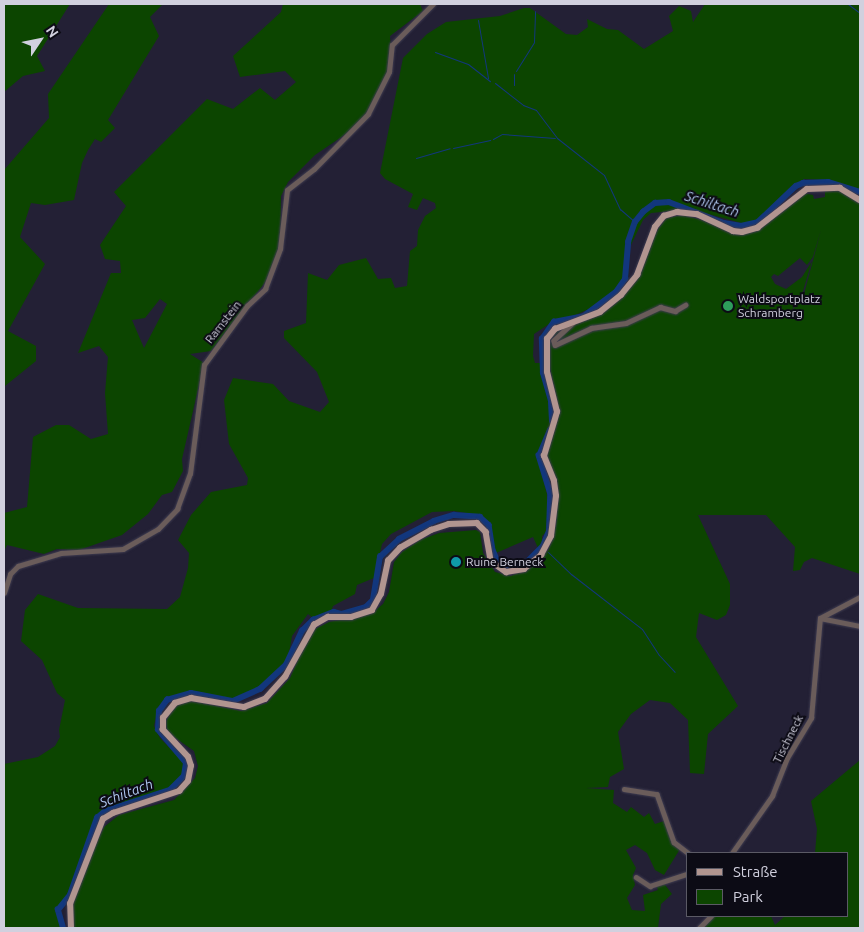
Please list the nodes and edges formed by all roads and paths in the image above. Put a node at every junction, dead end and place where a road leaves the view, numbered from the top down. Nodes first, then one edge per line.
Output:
1 (432, 4) edge
2 (860, 200) edge
3 (685, 305) dead end
4 (573, 323) junction
5 (4, 593) edge
6 (860, 597) edge
7 (820, 618) junction
8 (860, 626) edge
9 (624, 789) dead end
10 (687, 852) edge
11 (733, 852) edge
12 (686, 875) edge
13 (636, 877) dead end
14 (710, 917) edge
15 (71, 928) edge
16 (700, 928) edge

1 - 5 street, Ramstein
2 - 4 main road
3 - 4 street
4 - 15 main road
6 - 7 street
7 - 8 street
7 - 11 street, Tischneck
9 - 10 street
12 - 13 street
14 - 16 street

